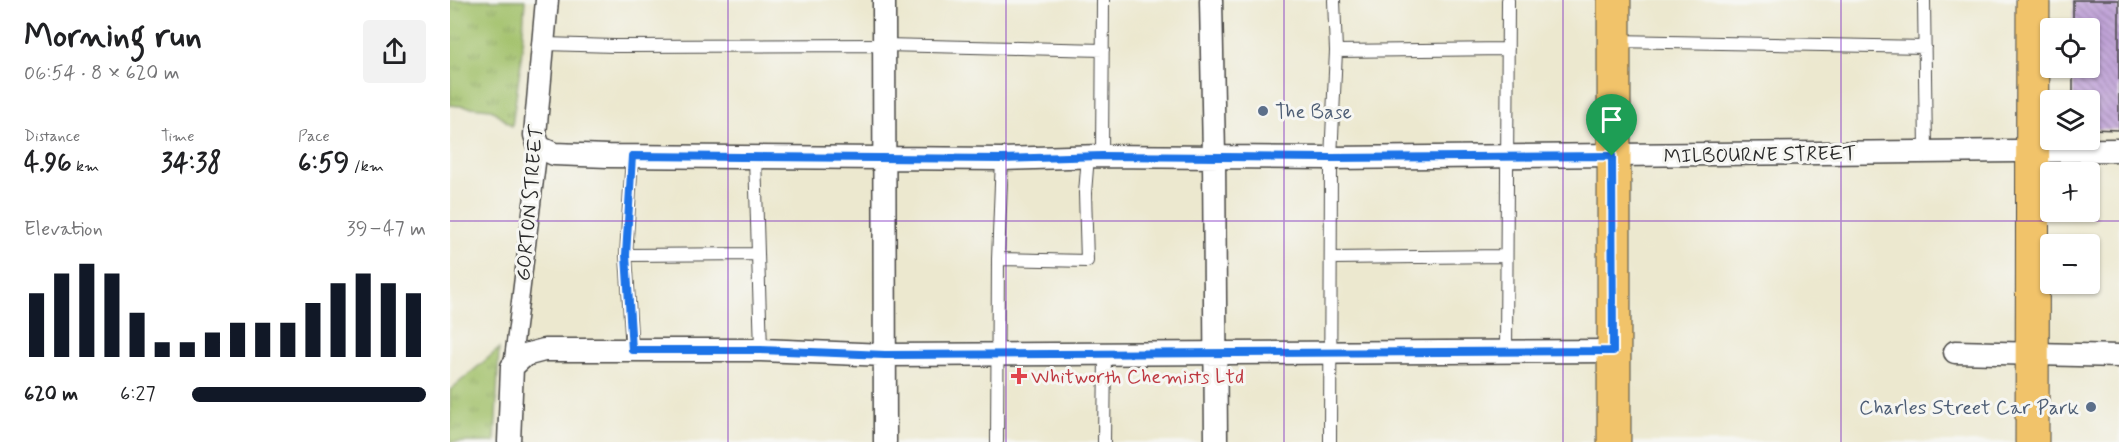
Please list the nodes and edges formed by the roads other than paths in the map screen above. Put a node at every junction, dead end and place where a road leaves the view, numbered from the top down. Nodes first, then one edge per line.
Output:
1 (547, 0) edge
2 (884, 0) edge
3 (1102, 0) edge
4 (1211, 0) edge
5 (1334, 0) edge
6 (1508, 0) edge
7 (1614, 0) edge
8 (1924, 0) edge
9 (2033, 0) edge
10 (1614, 41) junction
11 (544, 44) junction
12 (884, 45) junction
13 (1925, 47) junction
14 (1508, 49) junction
15 (1103, 50) junction
16 (1336, 51) junction
17 (538, 147) junction
18 (2032, 150) junction
19 (2119, 150) edge
20 (1926, 151) junction
21 (632, 156) junction
22 (1095, 156) junction
23 (1214, 156) junction
24 (1507, 156) junction
25 (1612, 156) junction
26 (755, 157) junction
27 (884, 158) junction
28 (1331, 158) junction
29 (1002, 159) junction
30 (758, 254) junction
31 (626, 255) junction
32 (1506, 256) junction
33 (1332, 258) junction
34 (998, 259) junction
35 (632, 350) junction
36 (761, 350) junction
37 (1613, 351) junction
38 (1332, 352) junction
39 (1955, 352) dead end
40 (1105, 353) junction
41 (1506, 353) junction
42 (2030, 353) junction
43 (1215, 354) junction
44 (885, 355) junction
45 (998, 355) junction
46 (2119, 356) edge
47 (512, 367) junction
48 (509, 442) edge
49 (885, 442) edge
50 (997, 442) edge
51 (1104, 442) edge
52 (1216, 442) edge
53 (1330, 442) edge
54 (1614, 442) edge
55 (2032, 442) edge

1 - 11 street, GORTON STREET
2 - 12 street
3 - 15 lane
4 - 23 street
5 - 16 lane
6 - 14 lane
7 - 10 main road
8 - 13 lane
9 - 18 main road
10 - 13 lane
10 - 25 main road
11 - 12 lane
11 - 17 street, GORTON STREET
12 - 15 lane
12 - 27 street
13 - 20 lane
14 - 16 lane
14 - 24 lane
15 - 22 lane
16 - 28 lane
17 - 21 street, MILBOURNE STREET
17 - 47 street, GORTON STREET
18 - 19 street, MILBOURNE STREET
18 - 20 street, MILBOURNE STREET
18 - 42 main road
20 - 25 street, MILBOURNE STREET
21 - 26 street, MILBOURNE STREET
21 - 31 lane
22 - 23 street, MILBOURNE STREET
22 - 29 street, MILBOURNE STREET
22 - 34 lane
23 - 28 street, MILBOURNE STREET
23 - 43 street
24 - 25 street, MILBOURNE STREET
24 - 28 street, MILBOURNE STREET
24 - 32 lane
25 - 37 main road
26 - 27 street, MILBOURNE STREET
26 - 30 lane
27 - 29 street, MILBOURNE STREET
27 - 44 street
28 - 33 lane
29 - 34 lane
30 - 31 lane
30 - 36 lane
31 - 35 lane
32 - 33 lane
32 - 41 lane
33 - 38 lane
34 - 45 lane
35 - 36 street
35 - 47 street
36 - 44 street
37 - 41 street
37 - 54 main road
38 - 41 street
38 - 43 street
38 - 53 lane
39 - 42 street
40 - 43 street
40 - 45 street
40 - 51 lane
42 - 46 street
42 - 55 main road
43 - 52 street
44 - 45 street
44 - 49 street
45 - 50 lane
47 - 48 street, GORTON STREET

